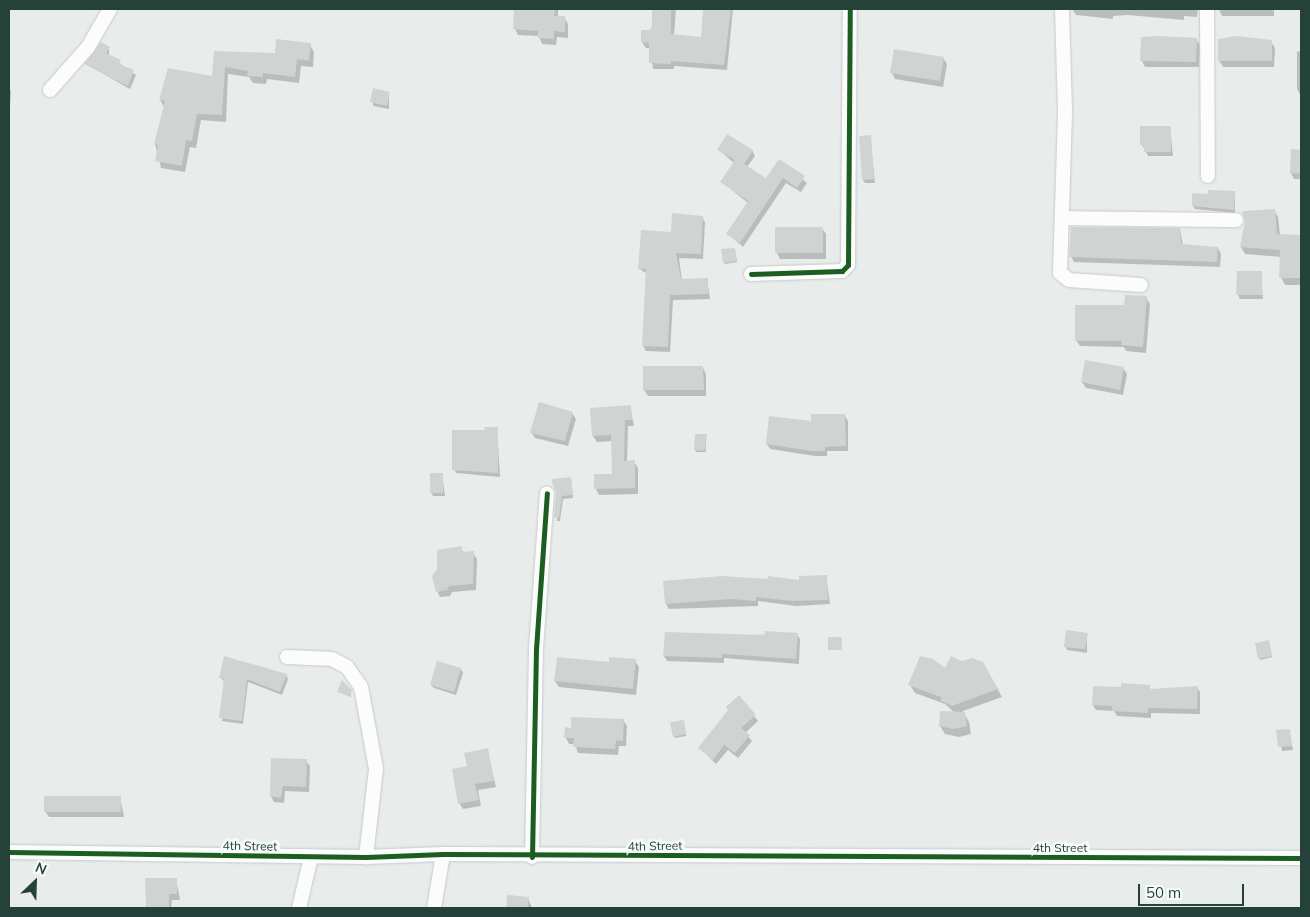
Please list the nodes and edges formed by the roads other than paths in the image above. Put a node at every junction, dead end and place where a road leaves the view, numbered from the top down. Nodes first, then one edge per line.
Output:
1 (110, 9) edge
2 (850, 9) edge
3 (1062, 9) edge
4 (1207, 9) edge
5 (50, 90) dead end
6 (1208, 176) dead end
7 (1062, 218) junction
8 (1236, 220) dead end
9 (751, 274) dead end
10 (1141, 285) dead end
11 (547, 494) dead end
12 (287, 657) dead end
13 (9, 852) edge
14 (443, 854) junction
15 (310, 857) junction
16 (366, 857) junction
17 (532, 857) junction
18 (1301, 858) edge
19 (299, 908) edge
20 (434, 908) edge

1 - 5 street
2 - 9 street
3 - 7 street
4 - 6 street
7 - 8 street
7 - 10 street
11 - 17 street
12 - 16 street
13 - 15 street, 4th Street
14 - 16 street, 4th Street
14 - 17 street, 4th Street
14 - 20 street
15 - 16 street, 4th Street
15 - 19 street
17 - 18 street, 4th Street

